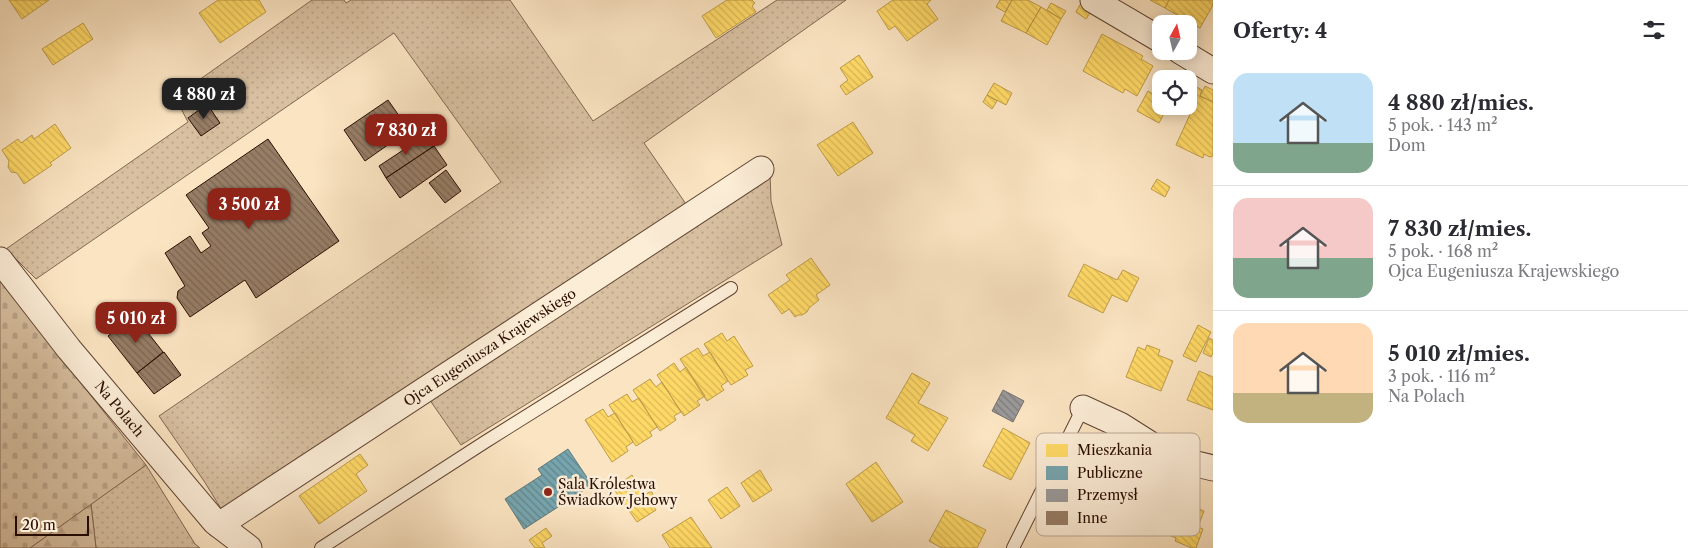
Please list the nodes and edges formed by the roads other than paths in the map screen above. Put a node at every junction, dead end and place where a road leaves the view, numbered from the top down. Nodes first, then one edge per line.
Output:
1 (1092, 0) edge
2 (1152, 35) edge
3 (1195, 60) edge
4 (1213, 71) edge
5 (762, 169) dead end
6 (0, 260) edge
7 (730, 288) dead end
8 (1083, 408) joint
9 (1070, 433) edge
10 (1133, 433) edge
11 (1200, 465) edge
12 (1213, 468) edge
13 (1036, 502) edge
14 (218, 525) junction
15 (249, 548) edge
16 (322, 548) edge
17 (1013, 548) edge

1 - 2 street
3 - 4 street
5 - 14 street, Ojca Eugeniusza Krajewskiego
6 - 14 street, Na Polach
7 - 16 lane
8 - 9 lane
8 - 10 street
11 - 12 street
13 - 17 lane
14 - 15 street, Na Polach

